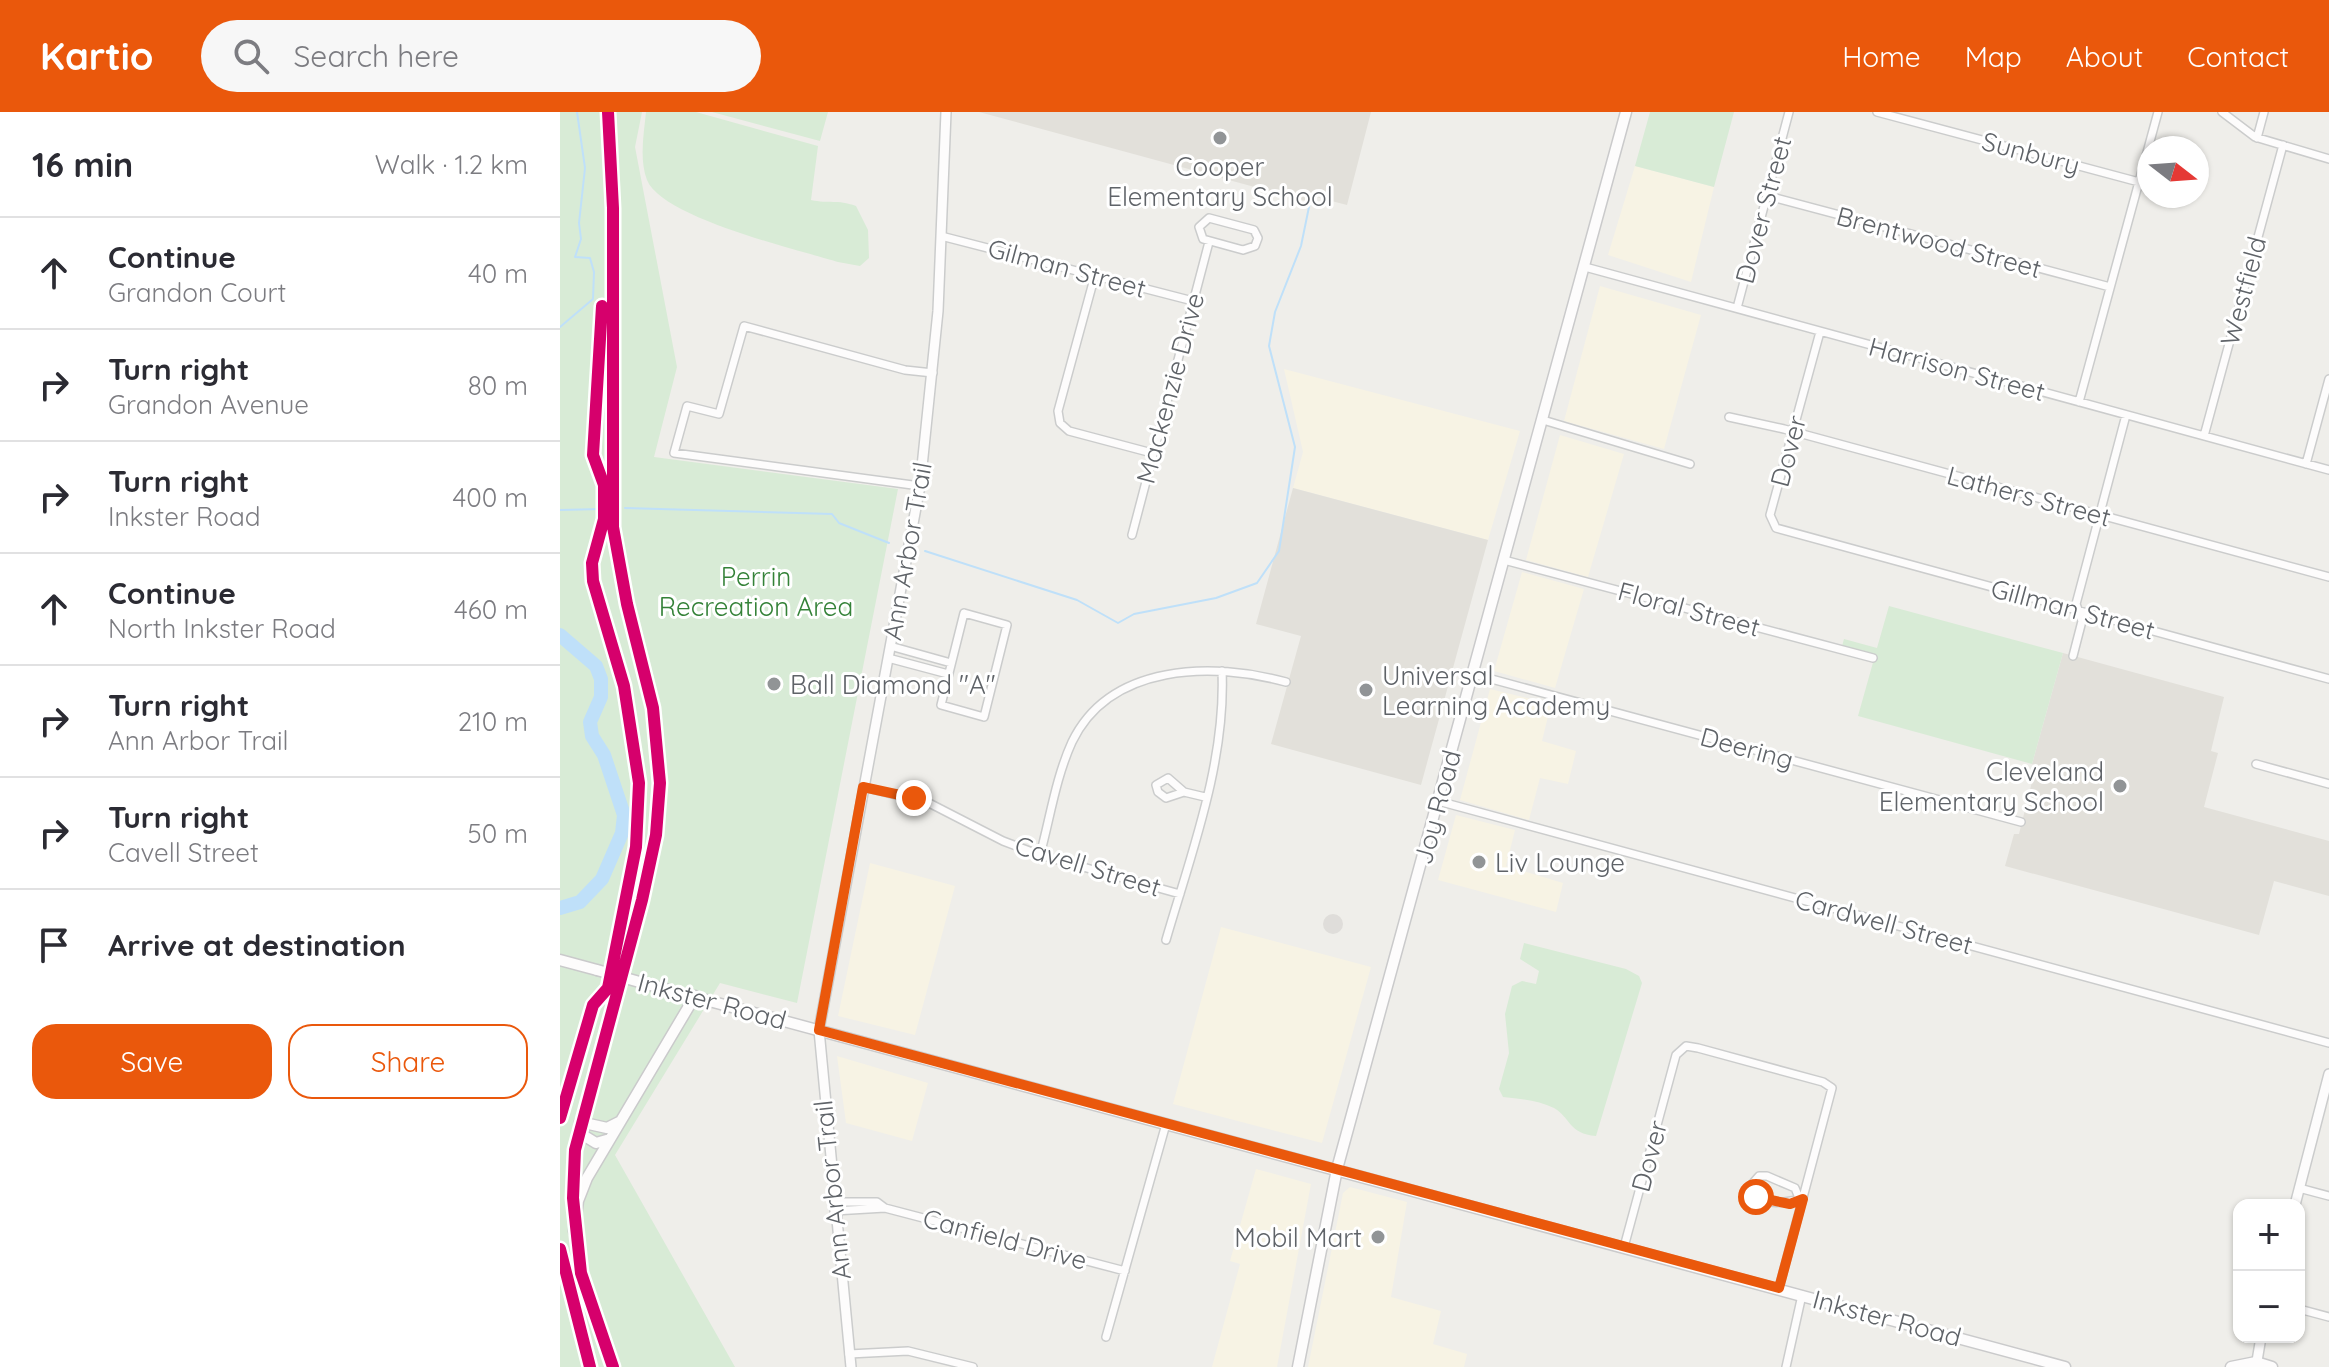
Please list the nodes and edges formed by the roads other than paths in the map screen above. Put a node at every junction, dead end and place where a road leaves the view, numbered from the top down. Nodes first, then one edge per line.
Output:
1 (608, 112) edge
2 (946, 112) edge
3 (1626, 112) edge
4 (1789, 112) edge
5 (1877, 112) edge
6 (2158, 112) edge
7 (2222, 112) edge
8 (2264, 112) edge
9 (2151, 136) edge
10 (2257, 138) junction
11 (2283, 145) junction
12 (2329, 159) edge
13 (2137, 181) edge
14 (2137, 189) edge
15 (1768, 196) junction
16 (941, 236) junction
17 (1209, 242) junction
18 (1585, 267) junction
19 (1095, 275) junction
20 (2110, 287) junction
21 (1193, 301) junction
22 (1737, 308) junction
23 (1820, 332) junction
24 (933, 373) junction
25 (2329, 379) edge
26 (2079, 402) junction
27 (2126, 415) junction
28 (1729, 417) dead end
29 (1543, 420) junction
30 (1793, 431) junction
31 (2204, 436) junction
32 (1152, 453) junction
33 (1690, 464) dead end
34 (2306, 464) junction
35 (2329, 470) edge
36 (920, 486) junction
37 (2100, 515) junction
38 (1132, 535) dead end
39 (1816, 539) joint
40 (1504, 560) junction
41 (2329, 577) edge
42 (2079, 611) junction
43 (890, 646) junction
44 (2073, 656) dead end
45 (888, 658) junction
46 (1873, 658) dead end
47 (951, 663) junction
48 (1222, 671) junction
49 (948, 674) junction
50 (1473, 674) junction
51 (2329, 679) edge
52 (1286, 682) dead end
53 (2256, 764) dead end
54 (2329, 784) edge
55 (863, 787) junction
56 (1184, 792) dead end
57 (1205, 797) junction
58 (1438, 801) junction
59 (2021, 822) dead end
60 (1040, 855) junction
61 (1180, 894) junction
62 (1166, 940) dead end
63 (560, 960) edge
64 (695, 996) junction
65 (819, 1030) junction
66 (2329, 1043) edge
67 (2329, 1076) edge
68 (626, 1114) junction
69 (1166, 1124) junction
70 (579, 1127) junction
71 (611, 1138) junction
72 (1337, 1169) junction
73 (2299, 1188) junction
74 (2329, 1196) edge
75 (1801, 1198) junction
76 (2296, 1199) edge
77 (833, 1206) junction
78 (574, 1231) junction
79 (1624, 1247) junction
80 (1125, 1271) junction
81 (1779, 1288) junction
82 (1801, 1300) junction
83 (2305, 1311) edge
84 (2329, 1317) edge
85 (1106, 1337) dead end
86 (2260, 1343) edge
87 (849, 1354) junction
88 (2035, 1363) edge
89 (2256, 1365) edge
90 (613, 1367) edge
91 (851, 1367) edge
92 (973, 1367) edge
93 (1298, 1367) edge
94 (1786, 1367) edge
95 (2065, 1367) edge
96 (2231, 1367) edge
97 (2272, 1367) edge

1 - 70 street
2 - 16 street, Ann Arbor Trail
3 - 18 main road, Joy Road
4 - 15 street, Dover Street
5 - 13 street, Sunbury
6 - 9 street
7 - 10 street
8 - 10 street
10 - 11 street
11 - 12 street
11 - 31 street, Westfield
14 - 20 street
15 - 20 street, Brentwood Street
15 - 22 street, Dover Street
16 - 19 street, Gilman Street
16 - 24 street, Ann Arbor Trail
17 - 17 street, Mackenzie Drive
17 - 21 street, Mackenzie Drive
18 - 22 street, Harrison Street
18 - 29 main road, Joy Road
19 - 21 street, Gilman Street
19 - 32 street
20 - 26 street
21 - 32 street, Mackenzie Drive
22 - 23 street, Harrison Street
23 - 26 street, Harrison Street
23 - 30 street, Dover
24 - 36 street, Ann Arbor Trail
24 - 36 street
25 - 34 street
26 - 27 street, Harrison Street
27 - 31 street, Harrison Street
27 - 37 street
28 - 30 street, Lathers Street
29 - 33 street
29 - 40 main road, Joy Road
30 - 37 street, Lathers Street
30 - 39 street, Dover
31 - 34 street, Harrison Street
32 - 38 street, Mackenzie Drive
34 - 35 street, Harrison Street
36 - 43 street, Ann Arbor Trail
37 - 41 street, Lathers Street
37 - 42 street
39 - 42 street, Gillman Street
40 - 46 street, Floral Street
40 - 50 main road, Joy Road
42 - 44 street
42 - 51 street, Gillman Street
43 - 45 street, Ann Arbor Trail
43 - 47 street
45 - 49 street
45 - 55 street, Ann Arbor Trail
47 - 49 street
47 - 49 street
48 - 52 street
48 - 57 street
48 - 60 street
50 - 58 main road, Joy Road
50 - 59 street, Deering
53 - 54 street
55 - 60 street, Cavell Street
55 - 65 street, Ann Arbor Trail
56 - 57 street
57 - 61 street
58 - 66 street, Cardwell Street
58 - 72 main road, Joy Road
60 - 61 street, Cavell Street
61 - 62 street
63 - 64 main road, Inkster Road, bridge
64 - 65 main road, Inkster Road
64 - 68 main road
65 - 69 main road, Inkster Road
65 - 77 street, Ann Arbor Trail
67 - 73 street
68 - 70 main road
68 - 71 main road
69 - 72 main road, Inkster Road
69 - 80 street
70 - 71 main road
70 - 78 street
71 - 78 main road
72 - 79 main road, Inkster Road
72 - 93 main road, Joy Road
73 - 74 street
73 - 76 street
75 - 75 street
75 - 79 street, Dover
75 - 81 street
77 - 80 street, Canfield Drive
77 - 87 street, Ann Arbor Trail
78 - 90 street
79 - 81 main road, Inkster Road
80 - 85 street
81 - 82 main road, Inkster Road
82 - 88 main road, Inkster Road
82 - 94 street
83 - 84 street
86 - 89 street
87 - 91 street, Ann Arbor Trail
87 - 92 street
88 - 95 main road, Inkster Road
89 - 96 main road
89 - 97 main road

